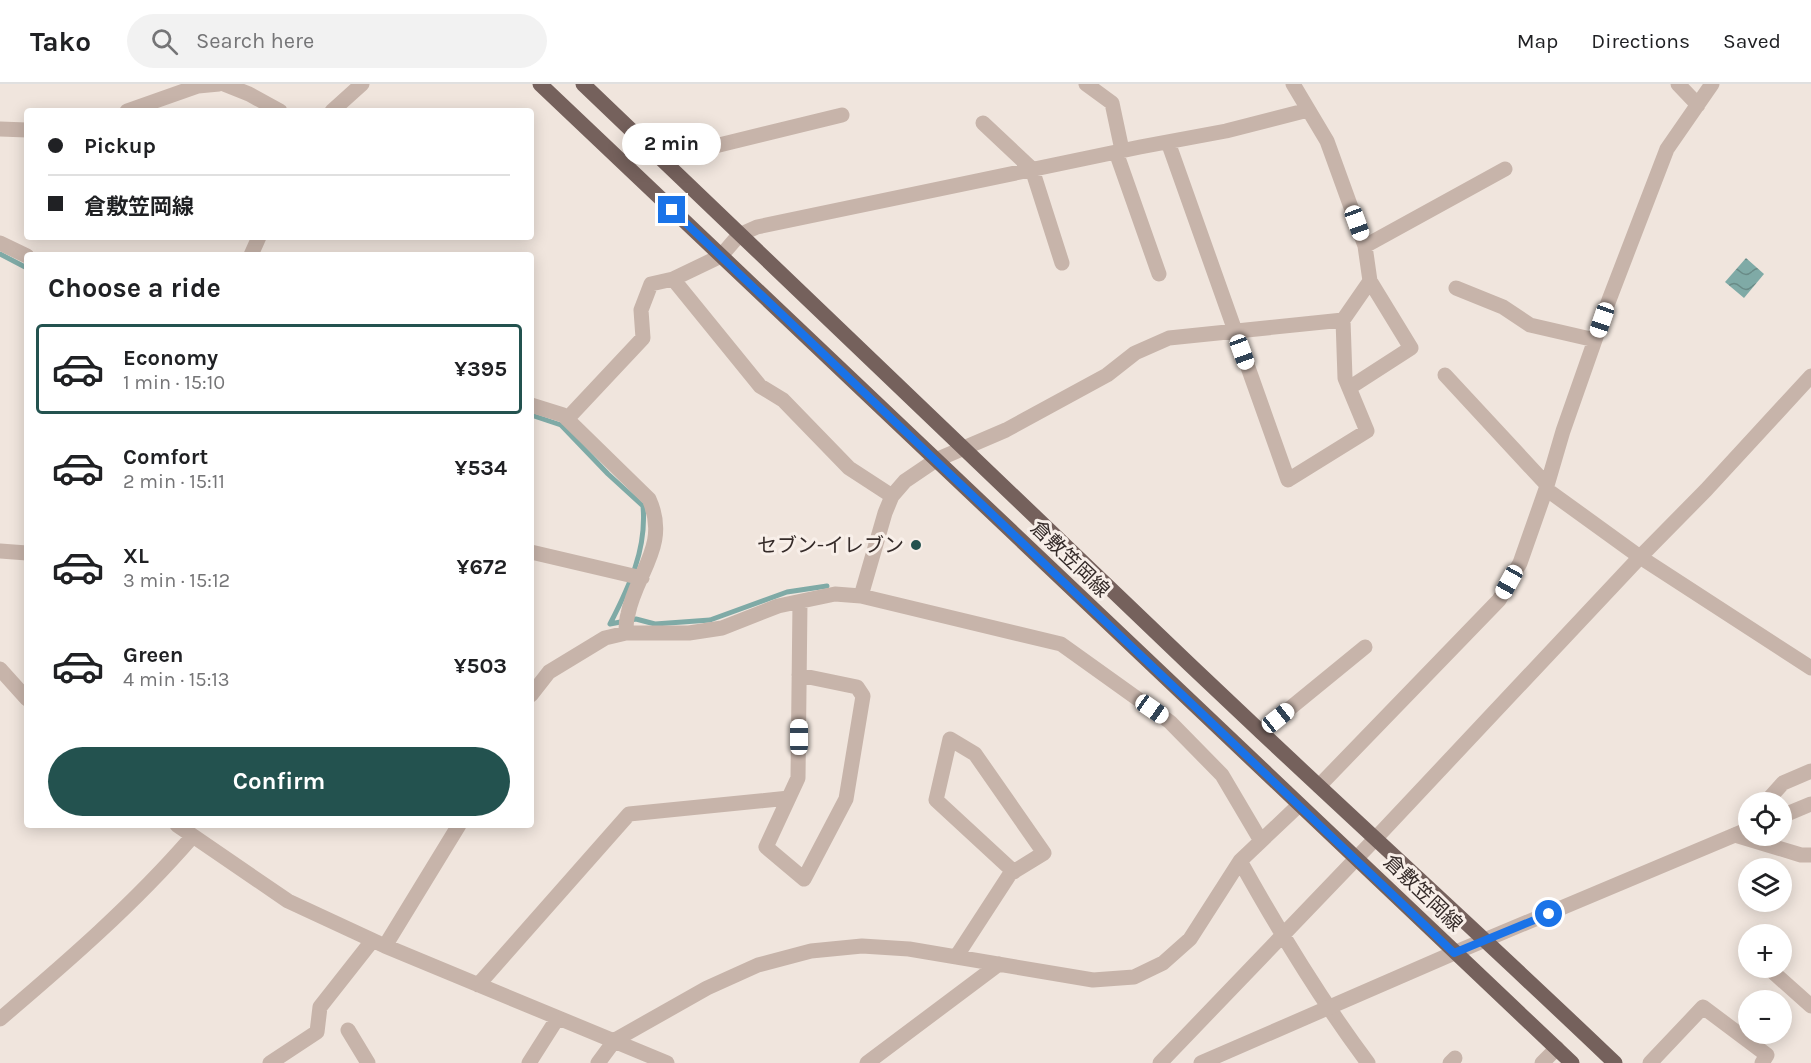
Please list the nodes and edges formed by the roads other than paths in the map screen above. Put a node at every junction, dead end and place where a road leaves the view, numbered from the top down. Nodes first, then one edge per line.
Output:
1 (222, 84) edge
2 (362, 84) edge
3 (540, 84) edge
4 (583, 84) edge
5 (1086, 84) edge
6 (1293, 84) edge
7 (1678, 84) edge
8 (1712, 84) edge
9 (1698, 105) junction
10 (136, 108) edge
11 (275, 108) edge
12 (335, 108) edge
13 (1308, 110) junction
14 (842, 115) dead end
15 (983, 123) dead end
16 (0, 129) edge
17 (24, 130) edge
18 (1168, 142) junction
19 (1119, 151) junction
20 (662, 159) junction
21 (1032, 169) junction
22 (1505, 169) dead end
23 (739, 235) junction
24 (0, 243) edge
25 (1365, 246) junction
26 (24, 255) edge
27 (721, 256) junction
28 (1062, 263) dead end
29 (1159, 274) dead end
30 (673, 279) junction
31 (1370, 281) junction
32 (1456, 288) dead end
33 (1343, 320) junction
34 (1235, 331) junction
35 (1595, 340) junction
36 (1445, 375) dead end
37 (1809, 382) edge
38 (1349, 388) junction
39 (534, 406) edge
40 (567, 419) junction
41 (962, 448) junction
42 (936, 460) junction
43 (1546, 487) junction
44 (892, 496) junction
45 (0, 551) edge
46 (24, 553) edge
47 (534, 553) edge
48 (1640, 557) junction
49 (642, 578) junction
50 (861, 596) junction
51 (800, 602) junction
52 (626, 633) junction
53 (1365, 647) dead end
54 (1811, 668) edge
55 (0, 669) edge
56 (799, 675) junction
57 (534, 691) edge
58 (24, 696) edge
59 (1261, 732) junction
60 (1811, 771) edge
61 (1319, 786) junction
62 (1774, 792) edge
63 (789, 798) junction
64 (1811, 804) edge
65 (1299, 805) junction
66 (1792, 812) edge
67 (181, 828) edge
68 (457, 828) edge
69 (1738, 834) edge
70 (192, 837) junction
71 (1375, 839) junction
72 (1261, 841) junction
73 (1778, 846) edge
74 (1811, 855) edge
75 (1355, 858) junction
76 (1240, 861) junction
77 (1014, 872) junction
78 (1281, 935) junction
79 (1486, 940) junction
80 (379, 943) junction
81 (1454, 953) junction
82 (956, 957) junction
83 (999, 964) junction
84 (1779, 978) edge
85 (478, 986) junction
86 (1811, 1006) edge
87 (1328, 1008) junction
88 (0, 1019) edge
89 (557, 1019) junction
90 (348, 1030) dead end
91 (615, 1040) junction
92 (1557, 1048) junction
93 (270, 1063) edge
94 (368, 1063) edge
95 (529, 1063) edge
96 (598, 1063) edge
97 (667, 1063) edge
98 (867, 1063) edge
99 (1160, 1063) edge
100 (1202, 1063) edge
101 (1368, 1063) edge
102 (1542, 1063) edge
103 (1572, 1063) edge
104 (1615, 1063) edge
105 (1650, 1063) edge
106 (1762, 1063) edge

1 - 10 street
1 - 11 street
2 - 12 street
3 - 27 main road, 倉敷笠岡線
4 - 20 main road, 倉敷笠岡線
5 - 19 street
6 - 13 street
7 - 9 street
8 - 9 street
9 - 35 street
13 - 18 street
13 - 25 street
14 - 20 street
15 - 21 street
16 - 17 street
18 - 19 street
18 - 34 street
19 - 21 street
19 - 29 street
20 - 23 main road, 倉敷笠岡線
21 - 23 street
21 - 28 street
22 - 25 street
23 - 27 street
23 - 41 main road, 倉敷笠岡線
24 - 26 street
25 - 31 street
27 - 30 street
27 - 42 main road, 倉敷笠岡線
30 - 40 street
30 - 44 street
31 - 33 street
31 - 38 street
32 - 35 street
33 - 34 street
33 - 38 street
34 - 38 street
34 - 41 street
35 - 43 street
36 - 43 street
37 - 48 street
39 - 40 street
40 - 49 street
41 - 42 street
41 - 59 main road, 倉敷笠岡線
42 - 44 street
42 - 65 main road, 倉敷笠岡線
43 - 48 street
43 - 61 street
44 - 50 street
45 - 46 street
47 - 49 street
48 - 54 street
48 - 71 street
49 - 52 street
50 - 51 street
50 - 72 street
51 - 52 street
51 - 56 street
52 - 57 street
53 - 59 street
55 - 58 street
56 - 63 street
56 - 63 street
59 - 61 main road, 倉敷笠岡線
60 - 62 street
61 - 71 main road, 倉敷笠岡線
63 - 85 street
64 - 66 street
65 - 72 street
65 - 75 main road, 倉敷笠岡線
67 - 70 street
68 - 80 street
69 - 79 street
70 - 80 street
70 - 88 street
71 - 75 street
71 - 79 main road, 倉敷笠岡線
72 - 76 street
73 - 74 street
75 - 78 street
75 - 81 main road, 倉敷笠岡線
76 - 78 street
76 - 83 street
77 - 77 street
77 - 82 street
78 - 87 street
78 - 99 street
79 - 81 street
79 - 104 main road, 倉敷笠岡線
80 - 85 street
80 - 93 street
81 - 87 street
81 - 92 main road, 倉敷笠岡線
82 - 83 street
82 - 91 street
83 - 98 street
84 - 86 street
85 - 89 street
87 - 100 street
87 - 101 street
89 - 91 street
89 - 95 street
90 - 94 street
91 - 96 street
91 - 97 street
92 - 102 street
92 - 103 main road, 倉敷笠岡線
105 - 106 street

